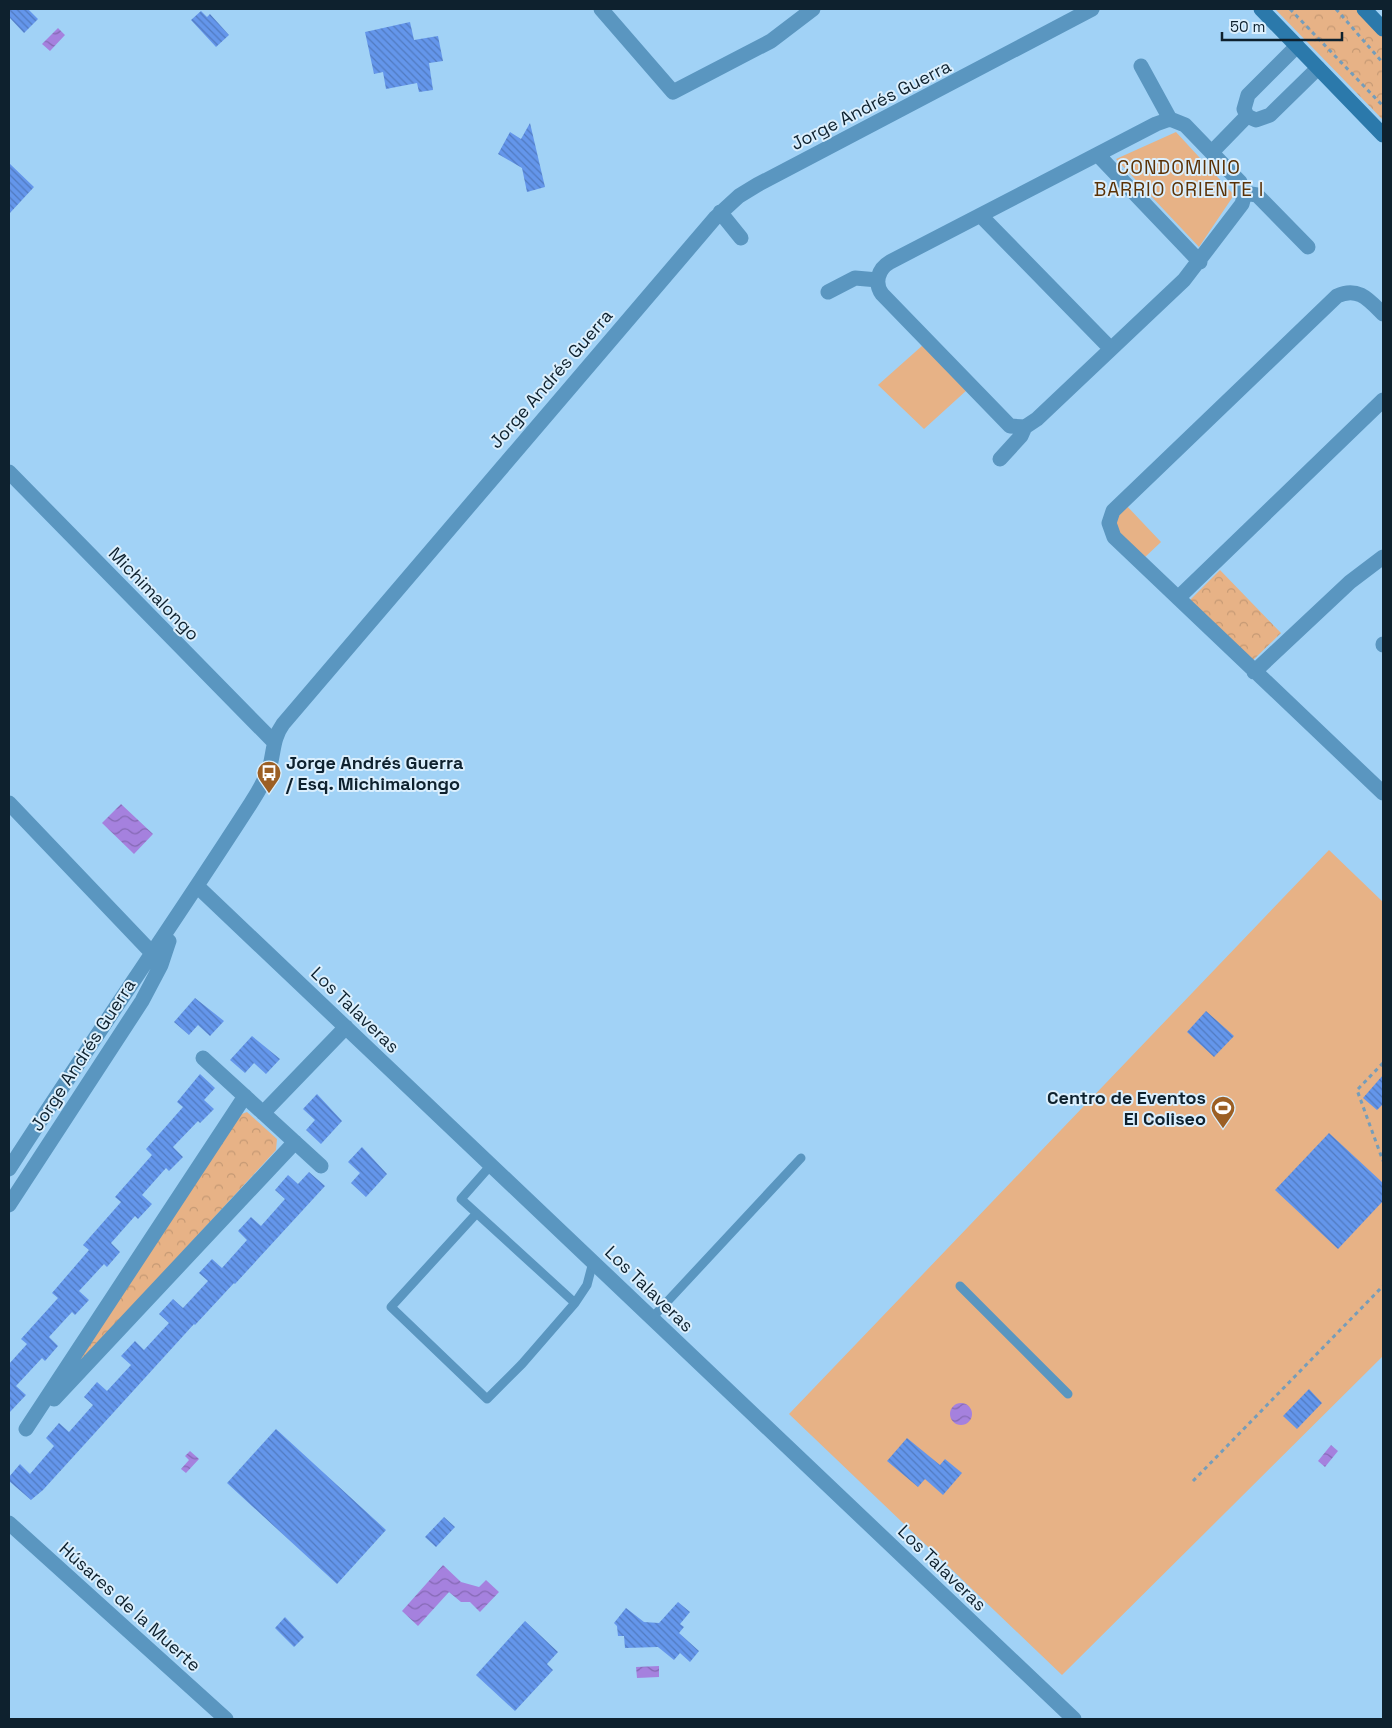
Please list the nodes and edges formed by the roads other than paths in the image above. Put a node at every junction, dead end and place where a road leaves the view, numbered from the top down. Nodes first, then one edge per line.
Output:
1 (601, 9) edge
2 (811, 9) edge
3 (1092, 9) edge
4 (1261, 9) edge
5 (1364, 9) edge
6 (1383, 29) edge
7 (1297, 46) junction
8 (1141, 66) dead end
9 (1318, 68) junction
10 (1247, 116) junction
11 (1170, 119) junction
12 (1383, 135) edge
13 (1212, 152) junction
14 (1098, 155) junction
15 (1245, 193) junction
16 (720, 212) junction
17 (981, 216) junction
18 (741, 238) dead end
19 (1308, 247) dead end
20 (1200, 262) junction
21 (878, 280) junction
22 (828, 292) dead end
23 (1383, 314) edge
24 (1111, 349) junction
25 (1383, 400) edge
26 (1025, 427) junction
27 (1000, 459) dead end
28 (9, 472) edge
29 (1383, 557) edge
30 (1178, 598) junction
31 (1254, 672) junction
32 (273, 742) junction
33 (1383, 794) edge
34 (9, 803) edge
35 (198, 886) junction
36 (176, 918) junction
37 (154, 954) junction
38 (346, 1027) junction
39 (203, 1058) dead end
40 (245, 1096) junction
41 (263, 1113) junction
42 (295, 1142) junction
43 (801, 1158) dead end
44 (491, 1165) junction
45 (321, 1166) dead end
46 (9, 1169) edge
47 (9, 1205) edge
48 (476, 1214) junction
49 (593, 1262) junction
50 (960, 1286) dead end
51 (575, 1303) junction
52 (652, 1318) junction
53 (1068, 1394) dead end
54 (9, 1523) edge
55 (226, 1719) edge
56 (1074, 1719) edge

1 - 2 street
3 - 16 street, Jorge Andrés Guerra
4 - 7 street
5 - 6 street
7 - 9 street
7 - 10 street
8 - 11 street
9 - 10 street
9 - 12 street
10 - 13 street
11 - 13 street
11 - 14 street
13 - 15 street
14 - 17 street
14 - 20 street
15 - 19 street
15 - 20 street
16 - 18 street
16 - 32 street, Jorge Andrés Guerra
17 - 21 street
17 - 24 street
20 - 24 street
21 - 22 street
21 - 26 street
23 - 30 street
24 - 26 street
25 - 30 street
26 - 27 street
28 - 32 street, Michimalongo
29 - 31 street
30 - 31 street
31 - 33 street
32 - 35 street, Jorge Andrés Guerra
34 - 37 street
35 - 36 street, Jorge Andrés Guerra
35 - 38 street, Los Talaveras
36 - 37 street, Jorge Andrés Guerra
36 - 47 street, Jorge Andrés Guerra
37 - 46 street, Jorge Andrés Guerra
38 - 41 street
38 - 44 street, Los Talaveras
39 - 40 street
40 - 41 street
40 - 42 street
41 - 42 street
42 - 45 street
43 - 52 lane
44 - 48 lane
44 - 49 street, Los Talaveras
48 - 51 lane
48 - 51 lane
49 - 51 lane
49 - 52 street, Los Talaveras
50 - 53 lane
52 - 56 street, Los Talaveras
54 - 55 street, Húsares de la Muerte

